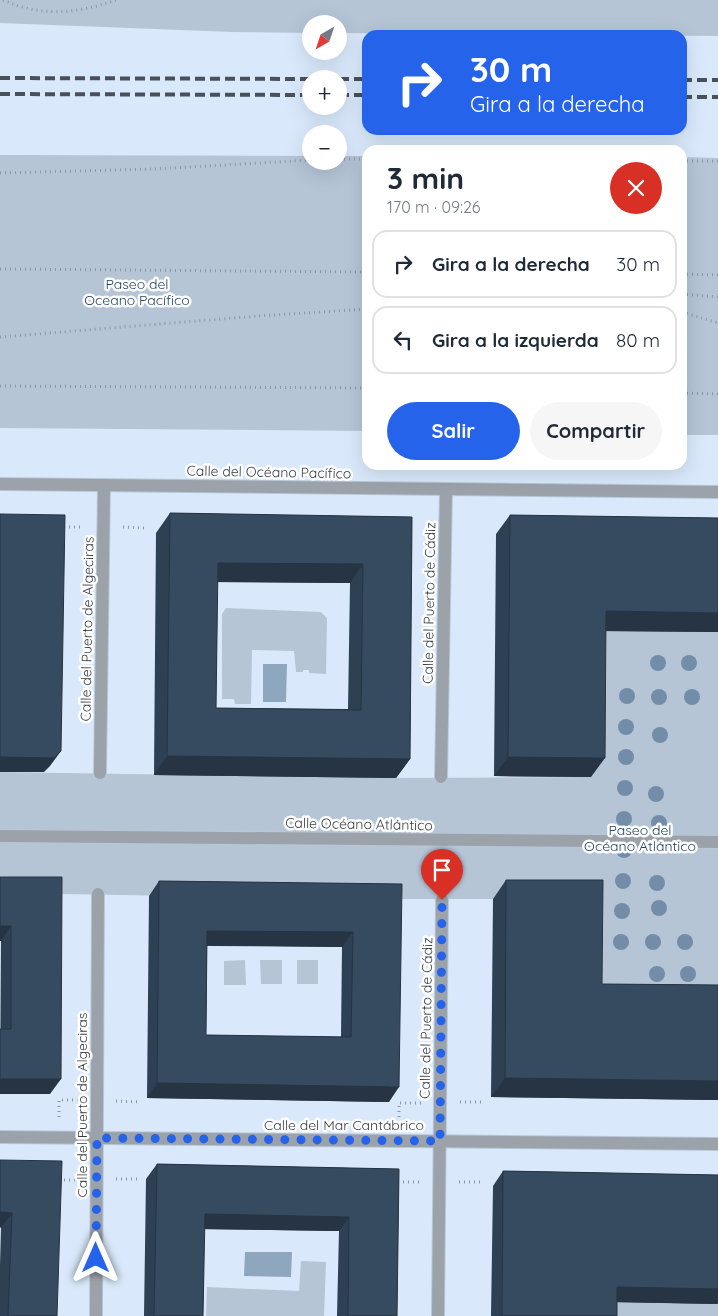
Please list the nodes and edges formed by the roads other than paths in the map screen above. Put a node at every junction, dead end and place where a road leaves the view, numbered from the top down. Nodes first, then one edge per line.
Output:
1 (0, 484) edge
2 (104, 485) junction
3 (446, 489) junction
4 (718, 492) edge
5 (100, 773) dead end
6 (441, 777) dead end
7 (0, 836) edge
8 (718, 842) edge
9 (98, 894) dead end
10 (442, 900) dead end
11 (0, 1137) edge
12 (97, 1138) junction
13 (440, 1141) junction
14 (718, 1144) edge
15 (96, 1316) edge
16 (438, 1316) edge

1 - 2 street, Calle del Océano Pacífico
2 - 3 street, Calle del Océano Pacífico
2 - 5 street, Calle del Puerto de Algeciras
3 - 4 street, Calle del Océano Pacífico
3 - 6 street, Calle del Puerto de Cádiz
7 - 8 street, Calle Océano Atlántico
9 - 12 street, Calle del Puerto de Algeciras
10 - 13 street, Calle del Puerto de Cádiz
11 - 12 street, Calle del Mar Cantábrico
12 - 13 street, Calle del Mar Cantábrico
12 - 15 street, Calle del Puerto de Algeciras
13 - 14 street, Calle del Mar Cantábrico
13 - 16 street, Calle del Puerto de Cádiz

